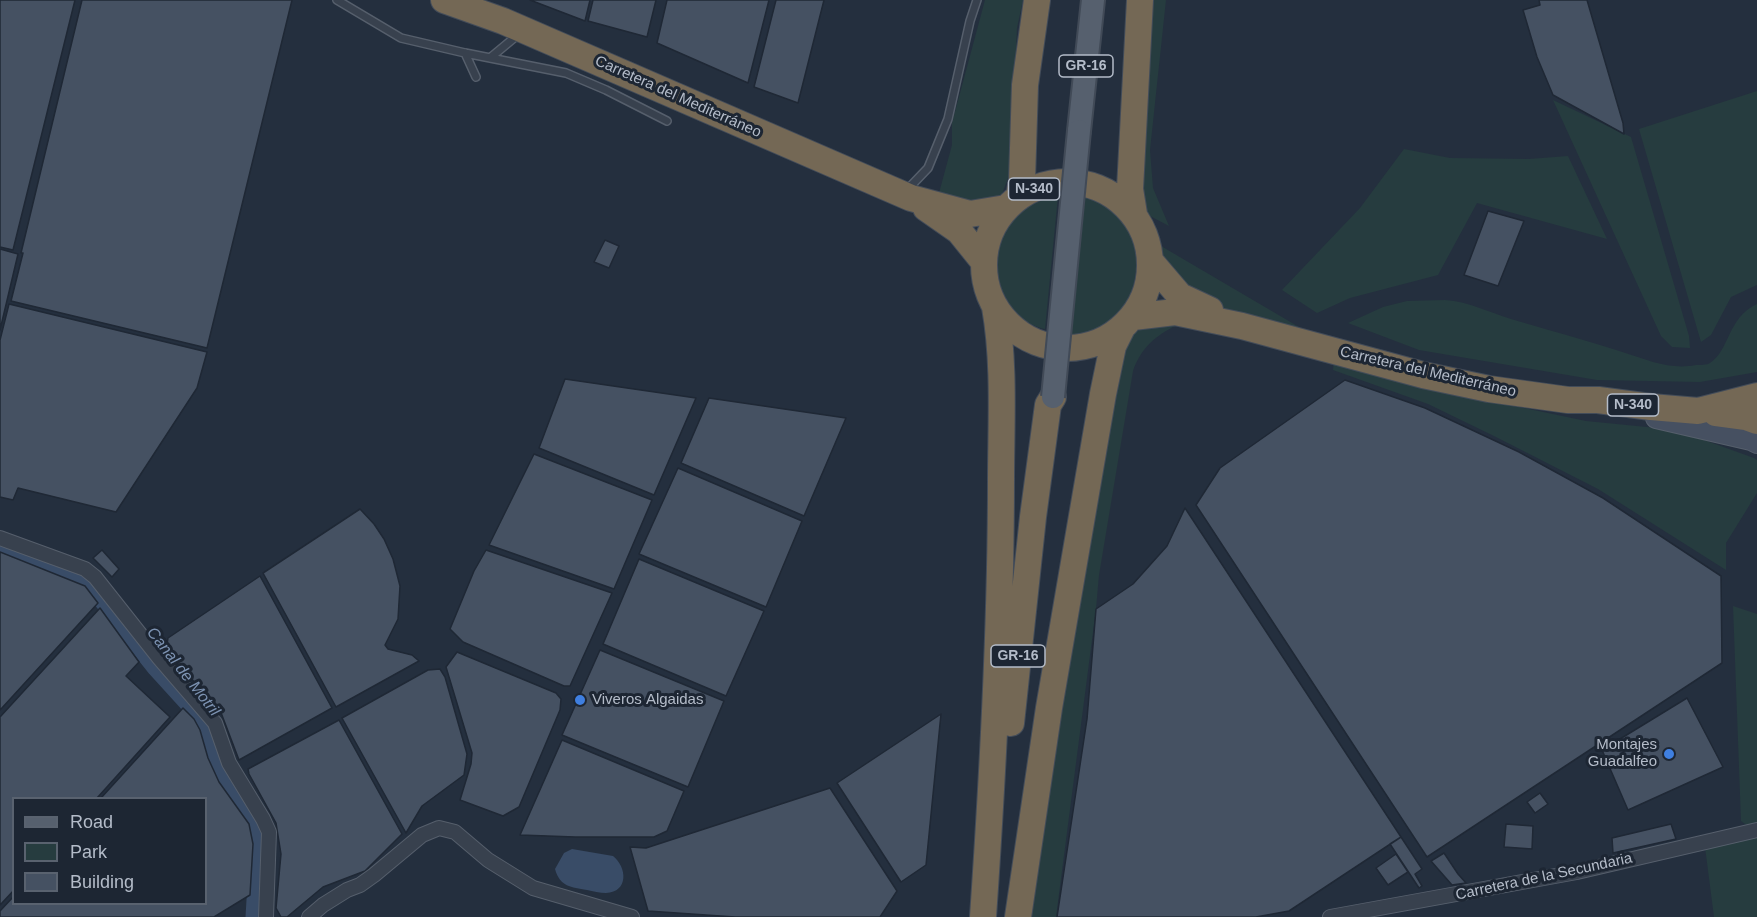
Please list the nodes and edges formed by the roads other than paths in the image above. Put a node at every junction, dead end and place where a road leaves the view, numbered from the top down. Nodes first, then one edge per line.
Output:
1 (337, 0) edge
2 (444, 0) edge
3 (977, 0) edge
4 (1036, 0) edge
5 (1093, 0) edge
6 (1140, 0) edge
7 (524, 30) junction
8 (465, 53) junction
9 (490, 58) junction
10 (476, 77) dead end
11 (667, 122) dead end
12 (907, 196) junction
13 (1013, 202) junction
14 (1134, 214) junction
15 (984, 262) junction
16 (1151, 262) junction
17 (995, 308) junction
18 (1127, 323) junction
19 (1242, 326) junction
20 (1757, 396) edge
21 (1053, 397) junction
22 (1568, 400) junction
23 (1698, 411) junction
24 (1757, 421) edge
25 (1757, 443) edge
26 (0, 538) edge
27 (1757, 830) edge
28 (266, 917) edge
29 (309, 917) edge
30 (632, 917) edge
31 (983, 917) edge
32 (991, 917) edge
33 (1009, 917) edge
34 (1017, 917) edge
35 (1330, 917) edge

1 - 8 lane
2 - 7 highway, Carretera del Mediterráneo / N-340
3 - 12 lane
4 - 13 highway
5 - 21 main road, GR-16, bridge
6 - 14 highway
7 - 9 lane
7 - 12 highway, Carretera del Mediterráneo / N-340
8 - 9 lane
8 - 10 lane
9 - 11 lane
12 - 13 highway, Carretera del Mediterráneo / N-340
12 - 15 highway, Carretera del Mediterráneo / N-340
13 - 14 highway, N-340
13 - 15 highway, N-340
14 - 16 highway, N-340
15 - 17 highway, N-340
16 - 18 highway, N-340
16 - 19 highway, Carretera del Mediterráneo / N-340
17 - 18 highway, N-340
17 - 31 highway
18 - 19 highway, Carretera del Mediterráneo / N-340
18 - 34 highway
19 - 22 highway, Carretera del Mediterráneo / N-340
20 - 23 highway, Carretera del Mediterráneo / N-340
21 - 32 highway, GR-16
21 - 33 highway, GR-16
22 - 23 highway, Carretera del Mediterráneo / N-340
22 - 25 main road
23 - 24 highway, N-340
26 - 28 street
27 - 35 street, Carretera de la Secundaria
29 - 30 street

